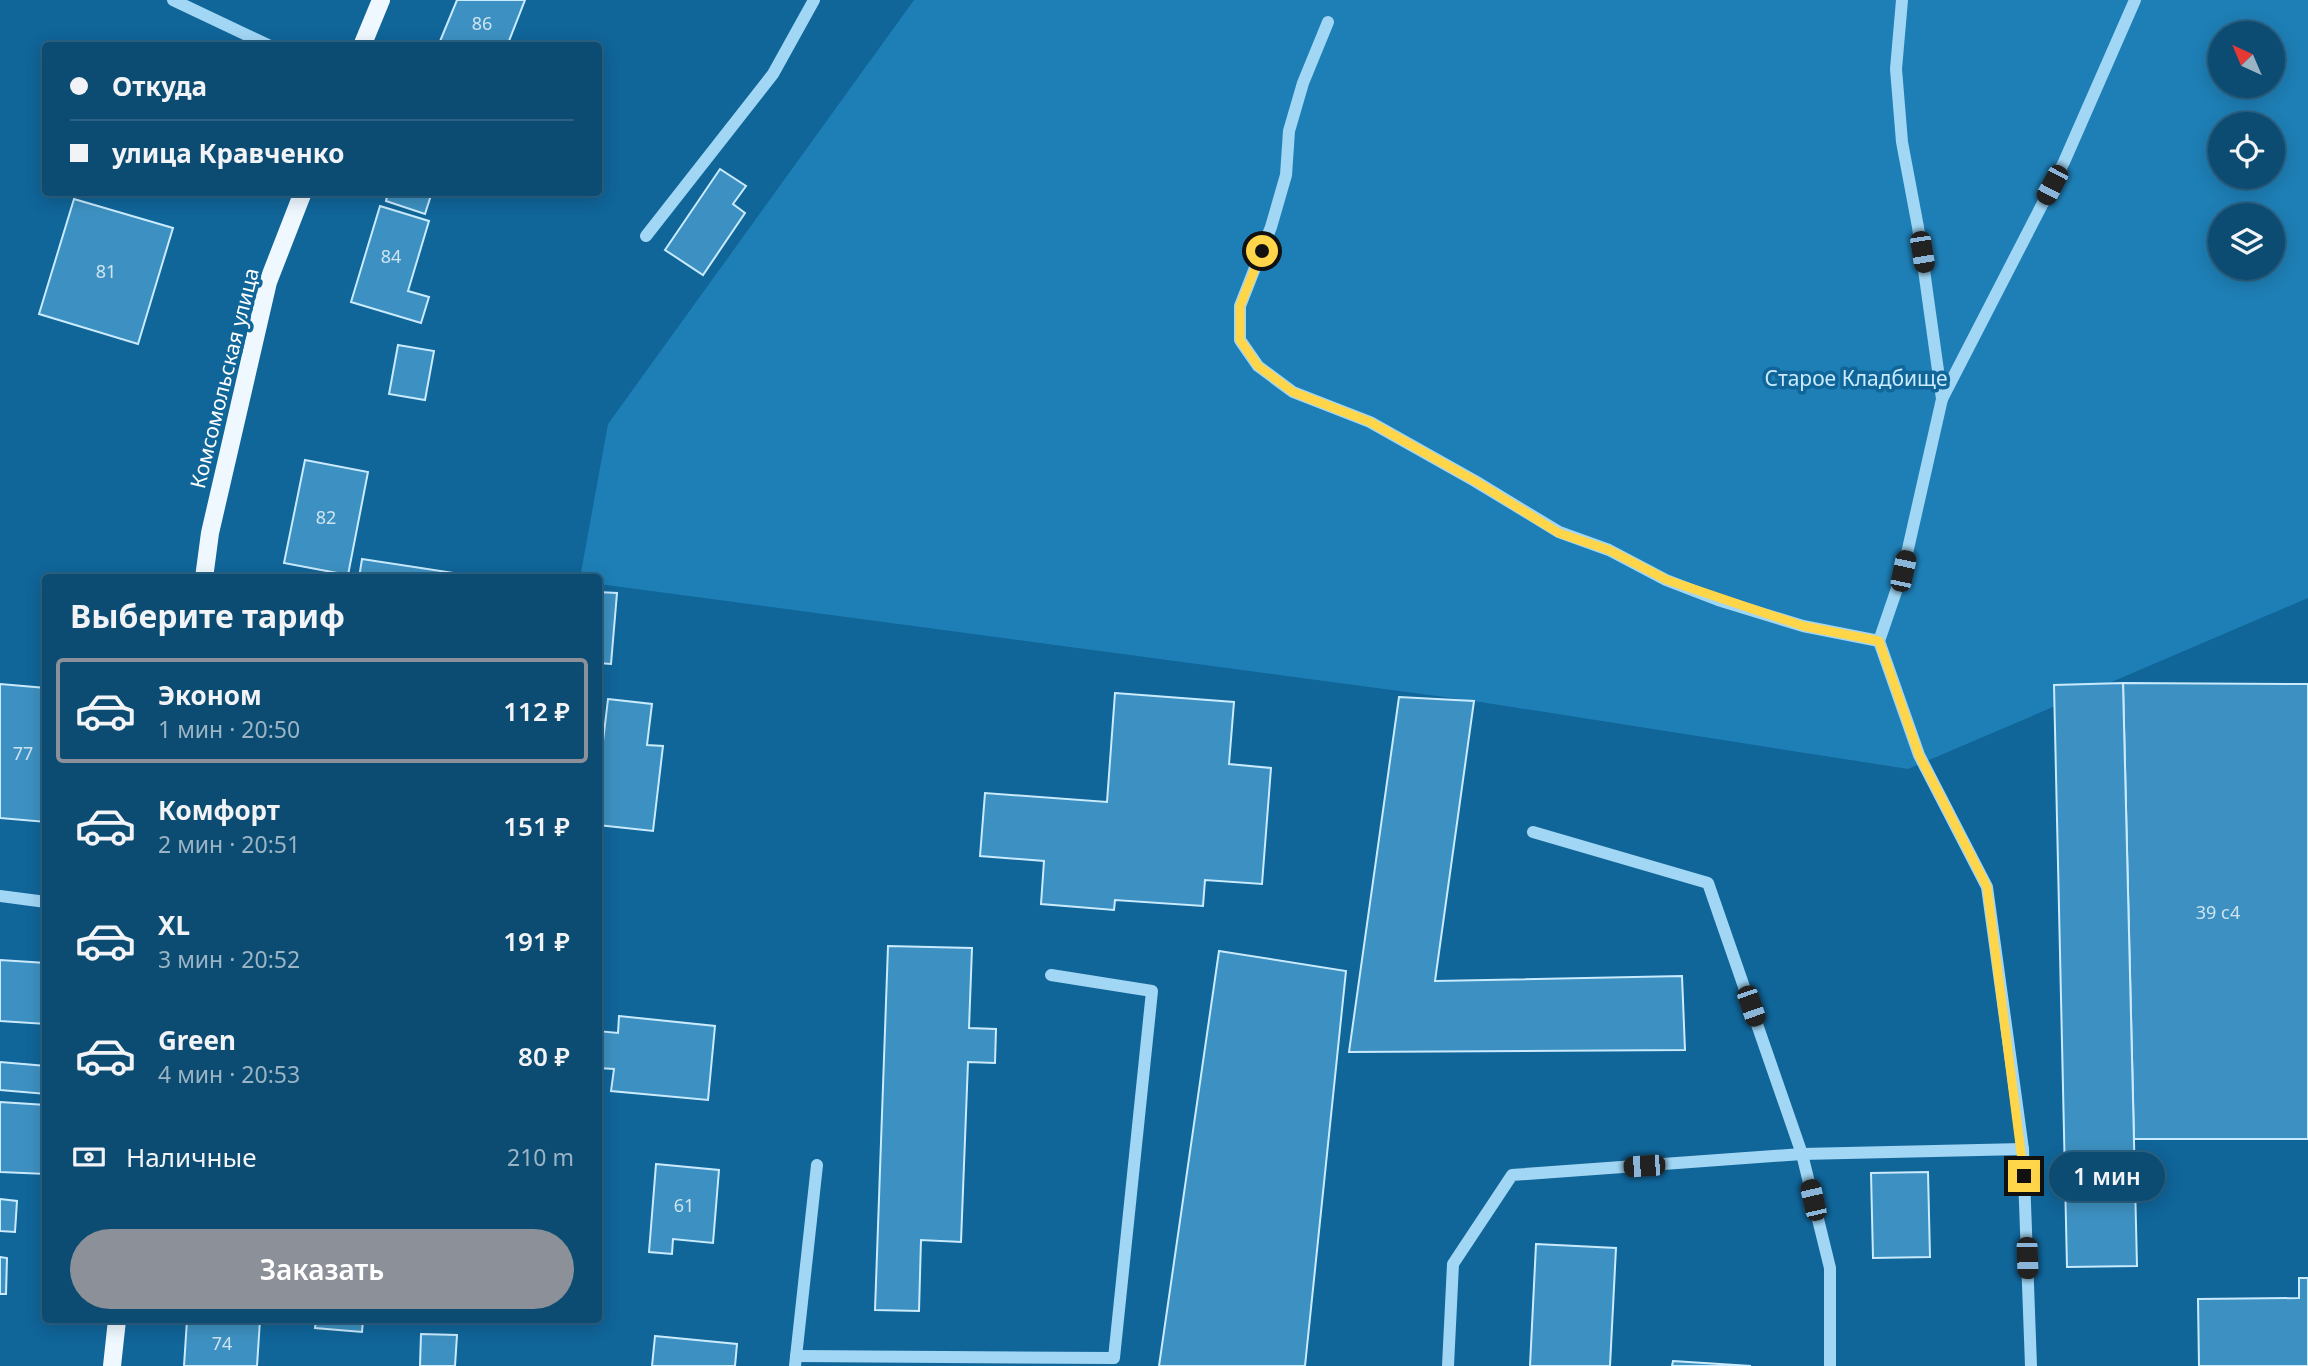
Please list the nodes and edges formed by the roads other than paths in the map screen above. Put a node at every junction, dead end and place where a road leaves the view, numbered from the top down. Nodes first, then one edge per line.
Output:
1 (173, 0) edge
2 (381, 0) edge
3 (814, 0) edge
4 (1902, 0) edge
5 (2135, 0) edge
6 (1328, 22) dead end
7 (262, 42) edge
8 (364, 42) edge
9 (301, 196) edge
10 (646, 236) dead end
11 (1942, 399) junction
12 (205, 574) edge
13 (1879, 641) junction
14 (1534, 832) dead end
15 (0, 896) edge
16 (42, 901) edge
17 (1051, 975) dead end
18 (2023, 1149) junction
19 (1802, 1154) junction
20 (817, 1165) dead end
21 (117, 1323) edge
22 (795, 1361) edge
23 (112, 1366) edge
24 (1448, 1366) edge
25 (1830, 1366) edge
26 (2031, 1366) edge

1 - 7 street
2 - 8 main road
3 - 10 street
4 - 11 street
5 - 11 street
6 - 13 street
9 - 12 main road, Комсомольская улица
11 - 13 street
13 - 18 street
14 - 19 street
15 - 16 street
17 - 22 street
18 - 19 street
18 - 26 street
19 - 24 street
19 - 25 street
20 - 22 street
21 - 23 main road

